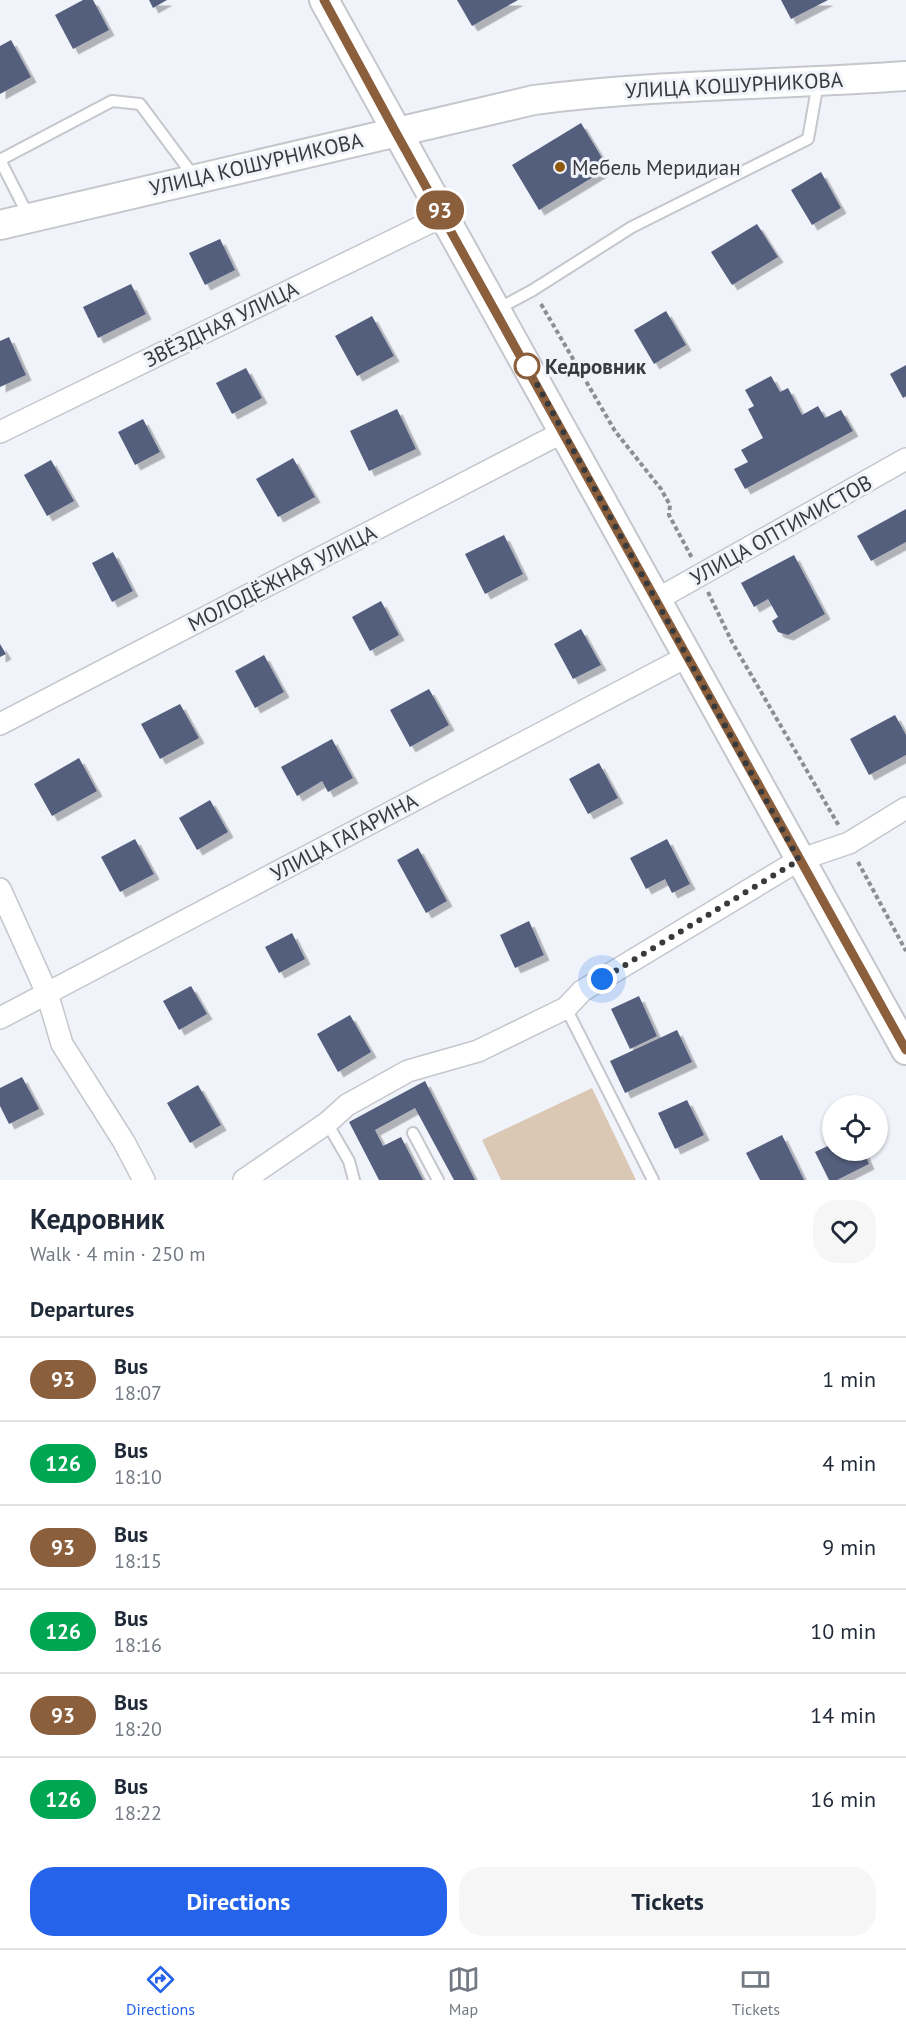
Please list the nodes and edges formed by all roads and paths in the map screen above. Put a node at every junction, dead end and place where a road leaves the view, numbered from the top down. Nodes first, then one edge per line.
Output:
1 (324, 0) edge
2 (906, 76) edge
3 (818, 82) junction
4 (395, 131) junction
5 (195, 178) junction
6 (443, 216) junction
7 (30, 218) junction
8 (0, 225) edge
9 (533, 290) junction
10 (496, 310) junction
11 (0, 432) edge
12 (563, 432) junction
13 (906, 459) edge
14 (700, 575) junction
15 (656, 600) junction
16 (688, 656) junction
17 (0, 724) edge
18 (906, 808) edge
19 (849, 843) junction
20 (799, 860) junction
21 (0, 890) edge
22 (906, 951) edge
23 (47, 993) junction
24 (566, 1008) junction
25 (0, 1018) edge
26 (906, 1050) edge
27 (327, 1123) junction
28 (413, 1133) dead end
29 (144, 1180) edge
30 (244, 1180) edge
31 (354, 1180) edge
32 (438, 1180) edge
33 (653, 1180) edge

1 - 4 main road
2 - 3 main road, УЛИЦА КОШУРНИКОВА
3 - 4 main road, УЛИЦА КОШУРНИКОВА
3 - 9 lane
4 - 5 main road, УЛИЦА КОШУРНИКОВА
4 - 6 main road
5 - 7 main road, УЛИЦА КОШУРНИКОВА
5 - 7 lane
6 - 10 main road
6 - 11 street, ЗВЁЗДНАЯ УЛИЦА
7 - 8 main road, УЛИЦА КОШУРНИКОВА
9 - 10 lane
9 - 14 path
10 - 12 main road
12 - 15 main road
12 - 17 street, МОЛОДЁЖНАЯ УЛИЦА
13 - 14 street, УЛИЦА ОПТИМИСТОВ
14 - 15 street, УЛИЦА ОПТИМИСТОВ
14 - 19 path
15 - 16 main road
16 - 20 main road
16 - 23 street, УЛИЦА ГАГАРИНА
18 - 19 street
19 - 20 street
19 - 22 path
20 - 24 street
20 - 26 main road
21 - 23 street
23 - 25 street, УЛИЦА ГАГАРИНА
23 - 29 street
24 - 27 street
24 - 33 lane
27 - 30 street
27 - 31 lane
28 - 32 lane

